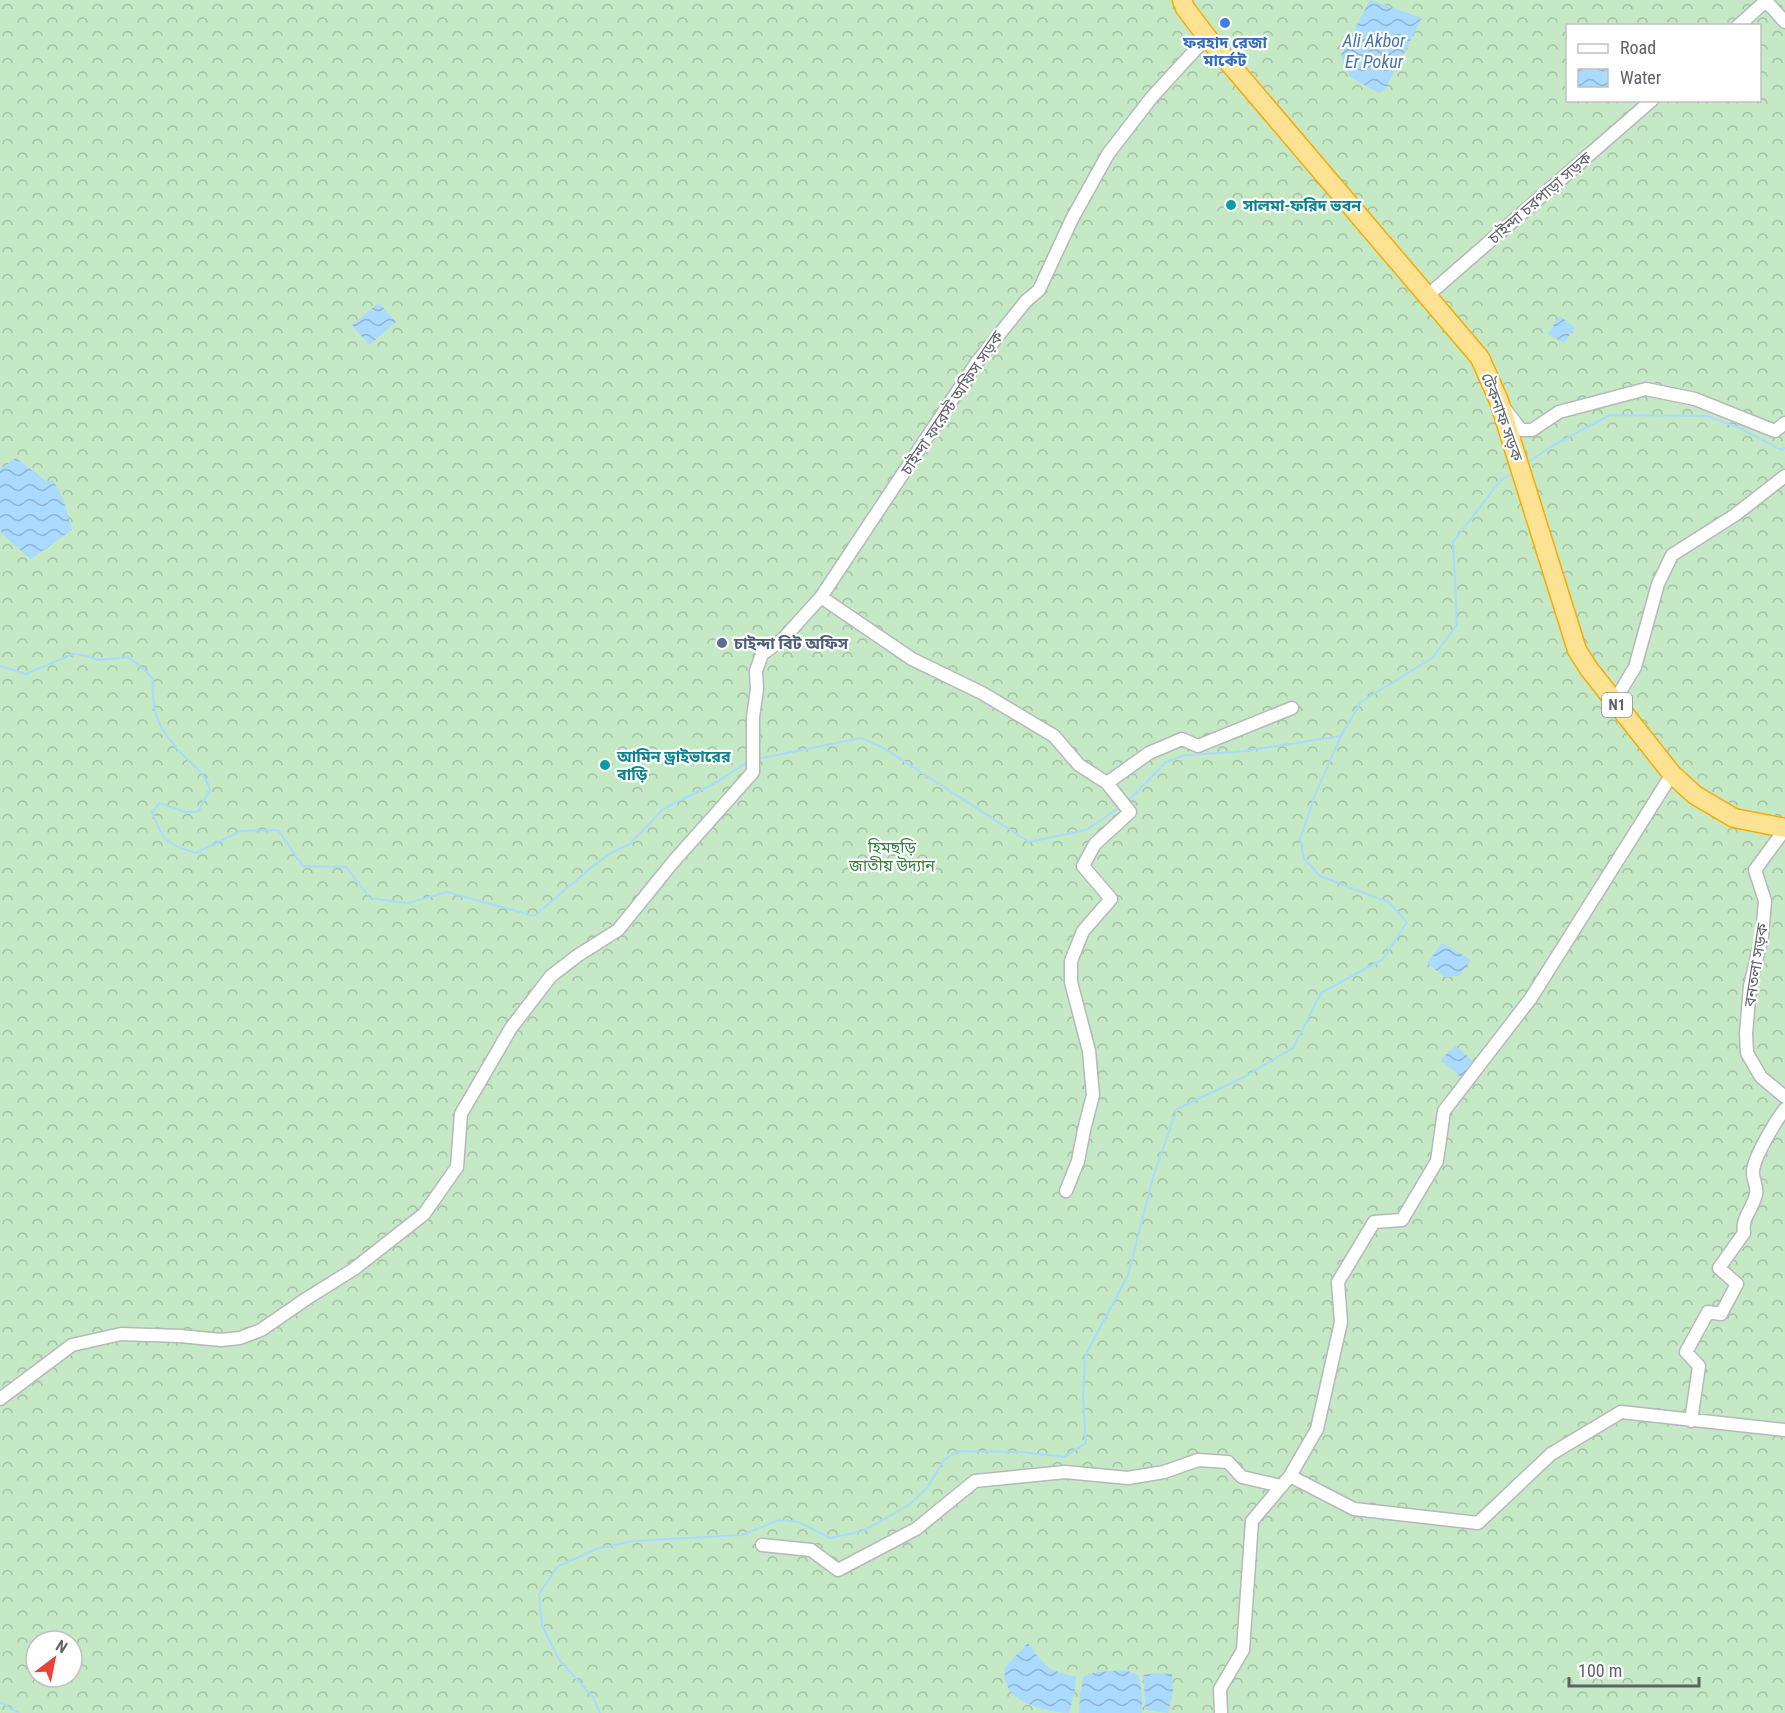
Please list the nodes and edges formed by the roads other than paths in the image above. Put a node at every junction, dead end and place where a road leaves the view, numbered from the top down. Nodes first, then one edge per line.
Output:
1 (1182, 0) edge
2 (1767, 0) edge
3 (1785, 22) edge
4 (1740, 24) edge
5 (1207, 37) junction
6 (1650, 102) edge
7 (1428, 296) junction
8 (1499, 401) junction
9 (1785, 423) edge
10 (1785, 476) edge
11 (821, 597) junction
12 (1614, 702) junction
13 (1292, 708) dead end
14 (1672, 774) junction
15 (1111, 788) junction
16 (1785, 829) edge
17 (1785, 1097) edge
18 (1785, 1109) edge
19 (1066, 1191) dead end
20 (0, 1399) edge
21 (1691, 1421) junction
22 (1785, 1430) edge
23 (1290, 1476) junction
24 (1281, 1486) junction
25 (762, 1545) dead end
26 (1221, 1713) edge

1 - 5 highway, টেকনাফ সড়ক / N1
2 - 3 street
2 - 4 street
5 - 7 highway, টেকনাফ সড়ক / N1
5 - 11 street, চাইন্দা ফরেস্ট অফিস সড়ক
6 - 7 street, চাইন্দা চরপাড়া সড়ক
7 - 8 highway, টেকনাফ সড়ক / N1
8 - 9 street
8 - 12 highway, টেকনাফ সড়ক / N1
10 - 12 street
11 - 15 street
11 - 20 street, চাইন্দা ফরেস্ট অফিস সড়ক
12 - 14 highway, টেকনাফ সড়ক / N1
13 - 15 street
14 - 16 highway, টেকনাফ সড়ক / N1
14 - 23 street
15 - 19 street
16 - 17 street, বনতলা সড়ক
18 - 21 street
21 - 22 street
21 - 23 street
23 - 24 street
24 - 25 street
24 - 26 street

